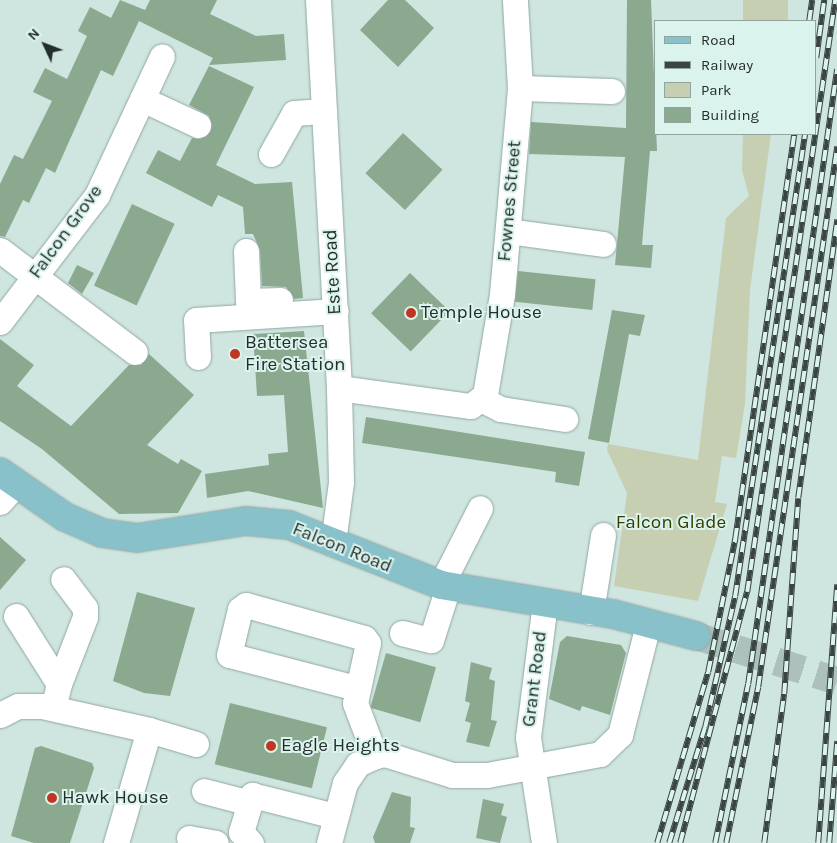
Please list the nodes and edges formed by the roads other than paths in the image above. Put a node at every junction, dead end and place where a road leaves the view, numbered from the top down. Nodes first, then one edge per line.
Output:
1 (318, 0) edge
2 (515, 0) edge
3 (162, 56) dead end
4 (520, 88) junction
5 (612, 91) dead end
6 (142, 99) junction
7 (323, 111) junction
8 (198, 124) dead end
9 (271, 154) dead end
10 (508, 231) junction
11 (602, 244) dead end
12 (0, 250) edge
13 (246, 251) dead end
14 (36, 276) junction
15 (335, 304) junction
16 (0, 322) edge
17 (135, 352) dead end
18 (198, 357) dead end
19 (339, 388) junction
20 (481, 399) junction
21 (565, 419) dead end
22 (5, 486) edge
23 (480, 508) dead end
24 (604, 535) dead end
25 (333, 543) junction
26 (63, 578) dead end
27 (444, 586) junction
28 (545, 603) junction
29 (591, 612) junction
30 (16, 616) dead end
31 (648, 624) junction
32 (402, 633) dead end
33 (696, 636) tunnel mouth
34 (58, 684) junction
35 (356, 688) junction
36 (53, 708) junction
37 (0, 715) edge
38 (149, 730) junction
39 (196, 744) dead end
40 (375, 756) junction
41 (530, 768) junction
42 (204, 791) dead end
43 (250, 803) junction
44 (335, 816) junction
45 (189, 838) dead end
46 (241, 839) edge
47 (116, 843) edge
48 (216, 843) edge
49 (329, 843) edge
50 (544, 843) edge

1 - 7 street, Este Road
2 - 4 street, Fownes Street
3 - 6 street, Falcon Grove
4 - 5 street
4 - 10 street, Fownes Street
6 - 8 street
6 - 14 street, Falcon Grove
7 - 9 street
7 - 15 street, Este Road
10 - 11 street
10 - 20 street, Fownes Street
12 - 14 street
13 - 15 street
14 - 16 street, Falcon Grove
14 - 17 street
15 - 18 street
15 - 19 street, Este Road
19 - 20 street
19 - 25 street, Este Road
20 - 21 street
22 - 25 main road, Falcon Road
23 - 27 street
24 - 29 street
25 - 27 main road, Falcon Road
26 - 34 street
27 - 28 main road, Falcon Road
27 - 32 street
28 - 29 main road, Falcon Road
28 - 41 street, Grant Road
29 - 31 main road, Falcon Road
30 - 34 street
31 - 33 main road, Falcon Road
31 - 41 street
34 - 36 street
35 - 35 street
35 - 40 street
36 - 37 street
36 - 38 street
38 - 39 street
38 - 47 street
40 - 41 street
40 - 44 street
41 - 50 street, Grant Road
42 - 43 street
43 - 44 street
43 - 46 street
44 - 49 street
45 - 48 street

